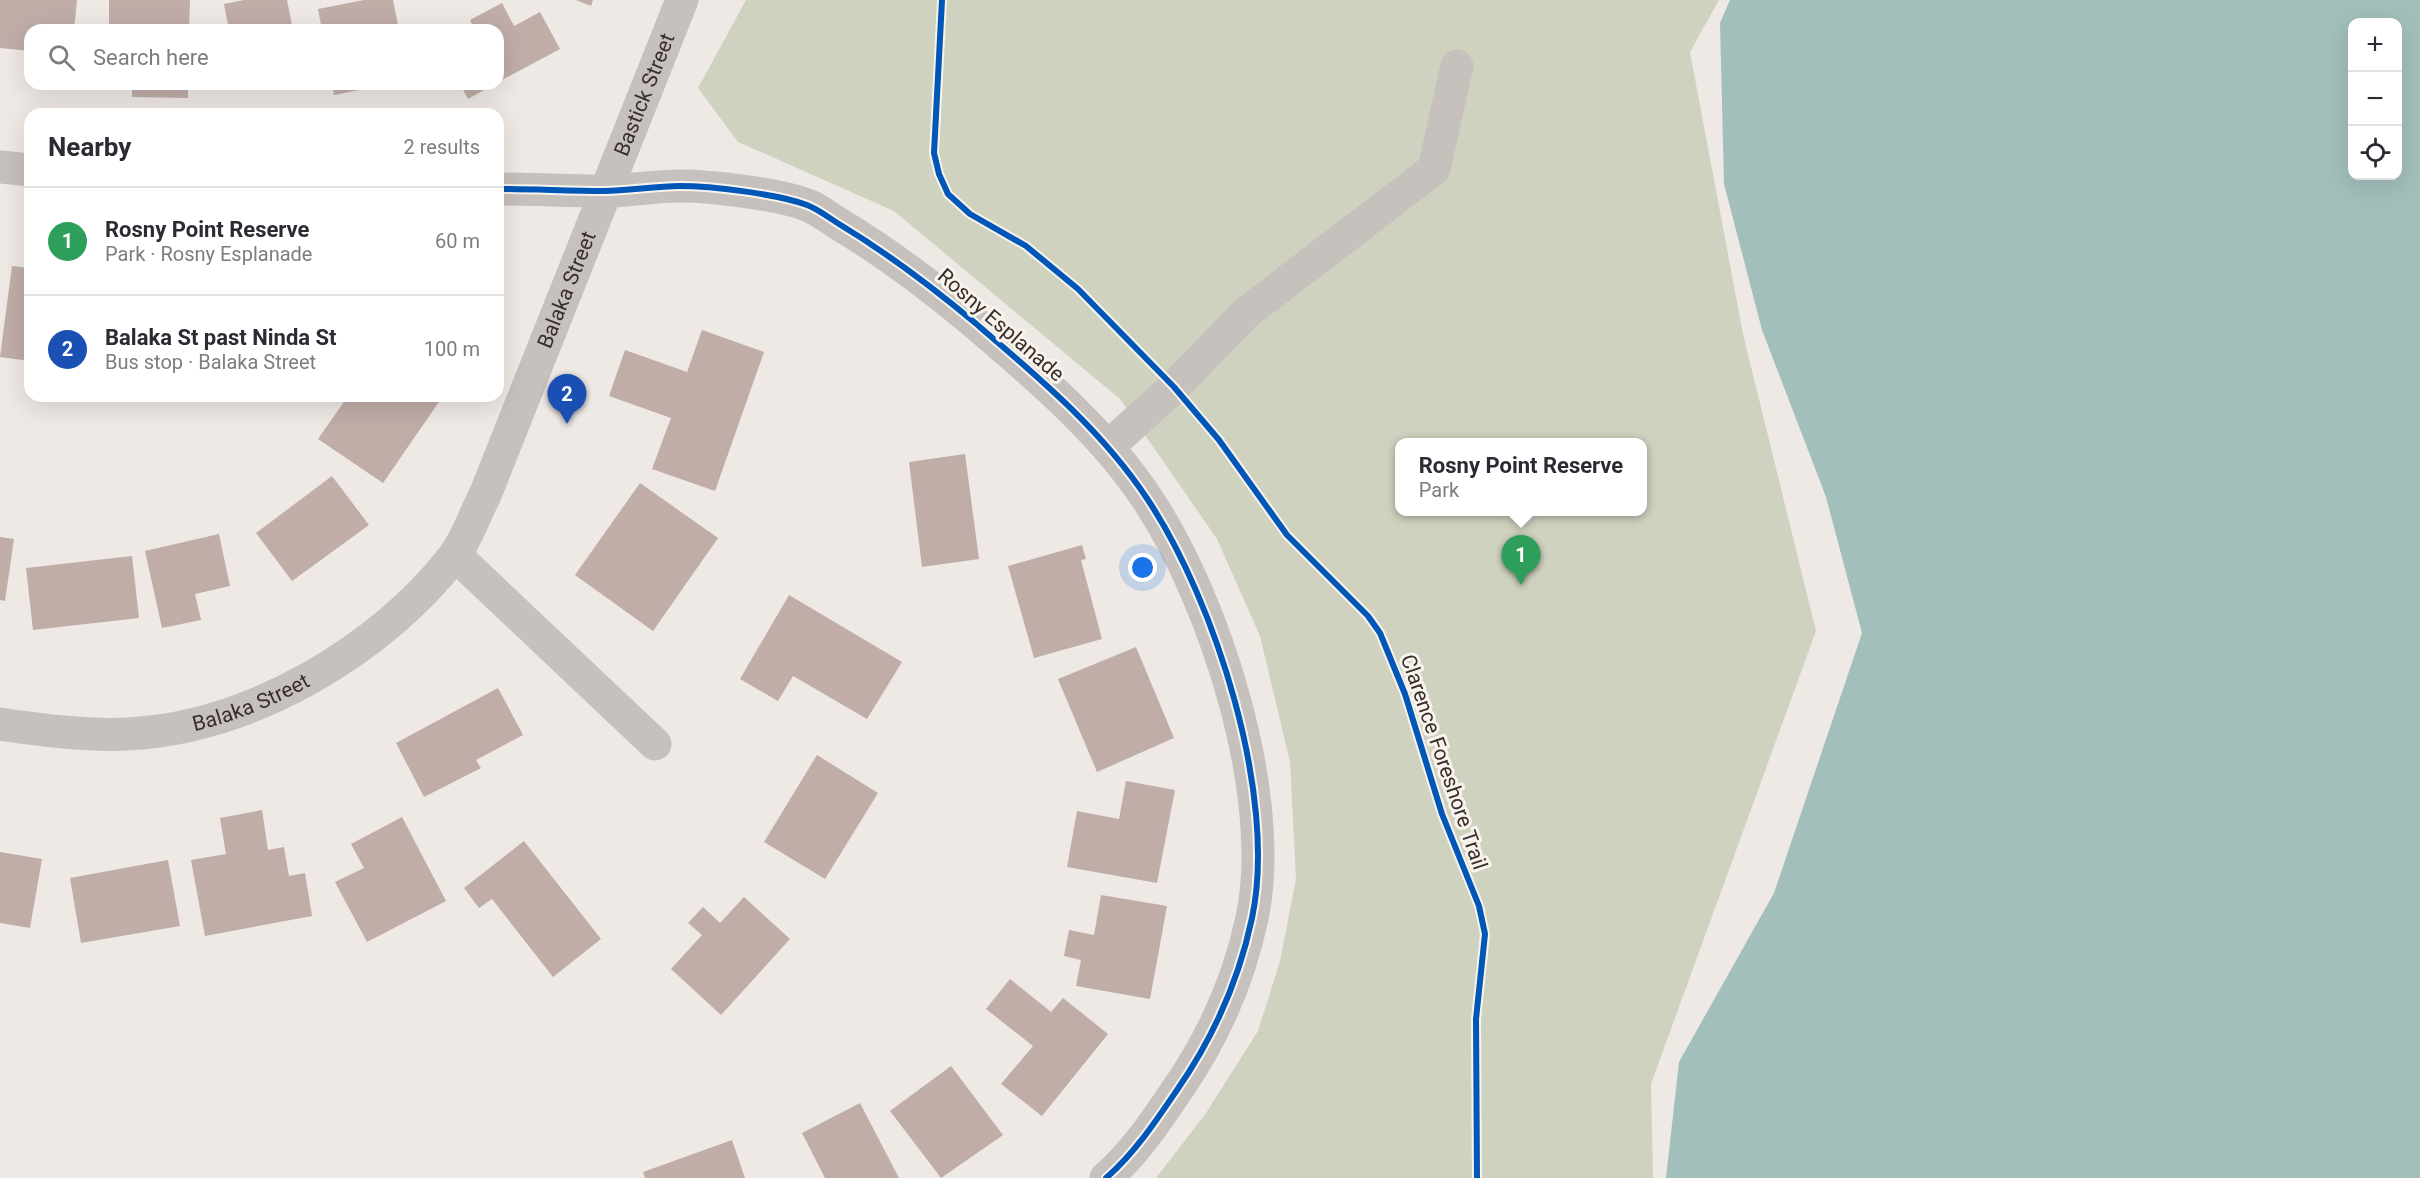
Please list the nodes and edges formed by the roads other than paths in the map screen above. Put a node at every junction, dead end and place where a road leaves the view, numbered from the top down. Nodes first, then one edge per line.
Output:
1 (682, 0) edge
2 (1457, 66) dead end
3 (0, 167) edge
4 (24, 169) edge
5 (504, 189) edge
6 (606, 191) junction
7 (1108, 447) junction
8 (455, 555) junction
9 (0, 724) edge
10 (655, 744) dead end
11 (1106, 1178) edge

1 - 6 street, Bastick Street
2 - 7 street
3 - 4 street
5 - 6 street, Rosny Esplanade
6 - 7 street, Rosny Esplanade
6 - 8 street, Balaka Street
7 - 11 street, Rosny Esplanade
8 - 9 street, Balaka Street
8 - 10 street

